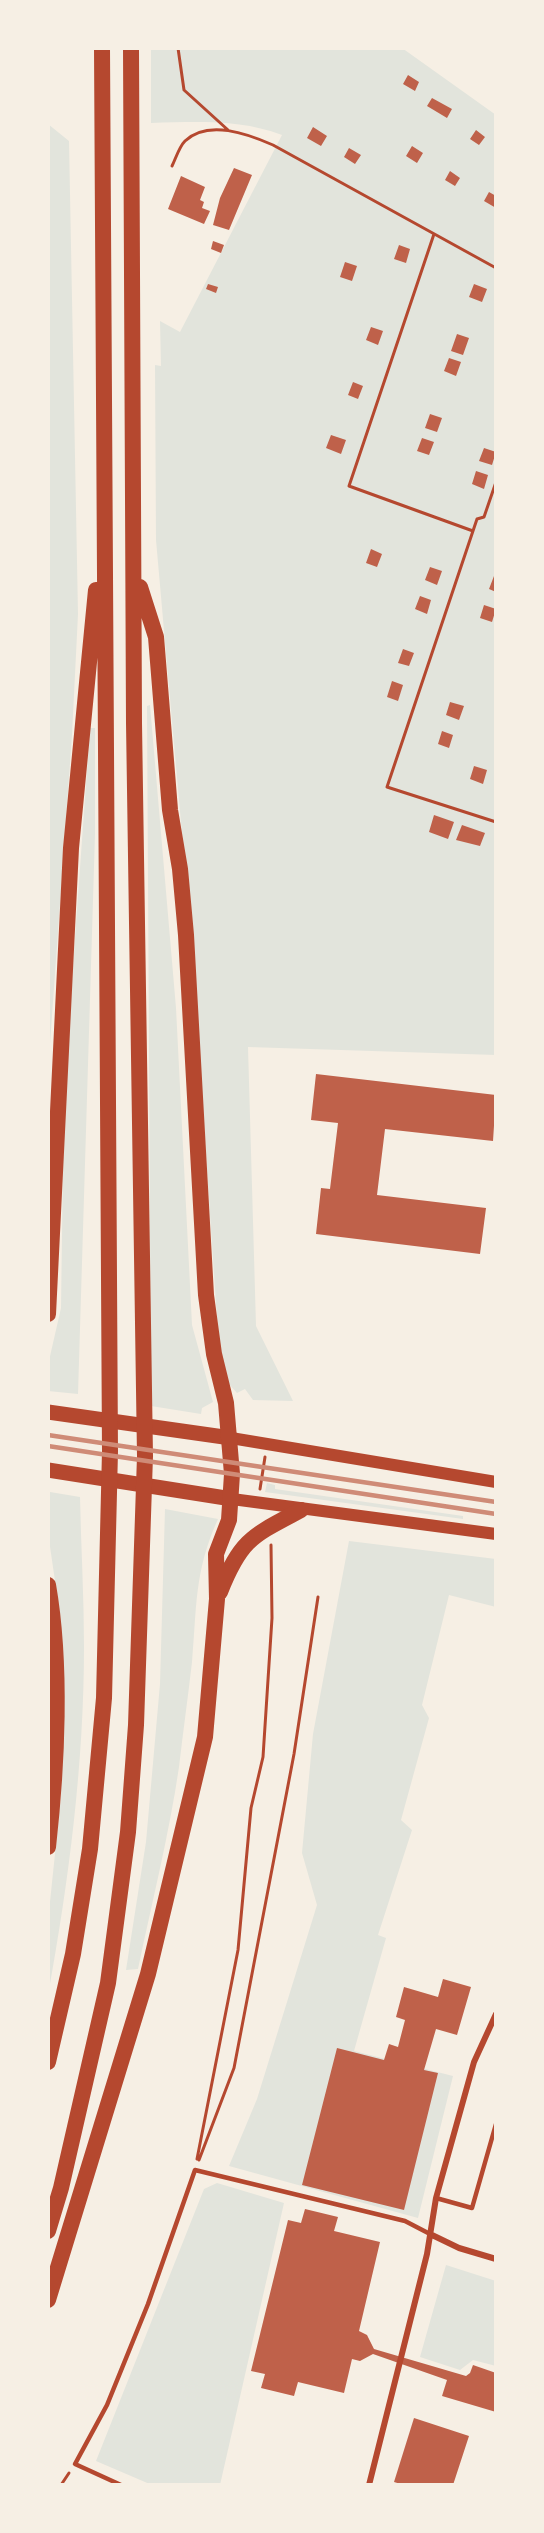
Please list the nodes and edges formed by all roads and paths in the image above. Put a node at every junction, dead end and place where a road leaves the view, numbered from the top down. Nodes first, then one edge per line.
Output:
1 (102, 48) edge
2 (131, 48) edge
3 (178, 48) edge
4 (228, 130) junction
5 (172, 166) dead end
6 (434, 234) junction
7 (496, 268) edge
8 (496, 482) edge
9 (104, 512) junction
10 (473, 531) junction
11 (135, 573) junction
12 (496, 822) edge
13 (48, 1314) edge
14 (48, 1412) edge
15 (231, 1438) junction
16 (48, 1470) edge
17 (496, 1482) edge
18 (232, 1499) junction
19 (301, 1510) junction
20 (496, 1534) edge
21 (271, 1539) dead end
22 (48, 1585) edge
23 (318, 1597) dead end
24 (217, 1599) junction
25 (48, 1847) edge
26 (496, 2014) edge
27 (48, 2062) edge
28 (496, 2124) edge
29 (195, 2170) junction
30 (436, 2198) junction
31 (48, 2231) edge
32 (429, 2234) junction
33 (496, 2259) edge
34 (48, 2300) edge
35 (121, 2485) edge
36 (369, 2485) edge

1 - 9 highway
2 - 11 highway
3 - 4 path
4 - 5 path
4 - 6 path
6 - 7 path
6 - 10 path
8 - 10 path
9 - 13 highway
9 - 27 highway
10 - 12 path
11 - 15 highway
11 - 31 highway
14 - 15 main road
15 - 17 main road
15 - 18 highway
16 - 18 main road
18 - 19 main road
18 - 24 highway
19 - 20 main road
19 - 24 highway
21 - 29 path
22 - 25 highway
23 - 29 path
24 - 34 highway
26 - 30 street
28 - 30 lane
29 - 32 lane
29 - 35 lane
30 - 32 street
32 - 33 street
32 - 36 street

